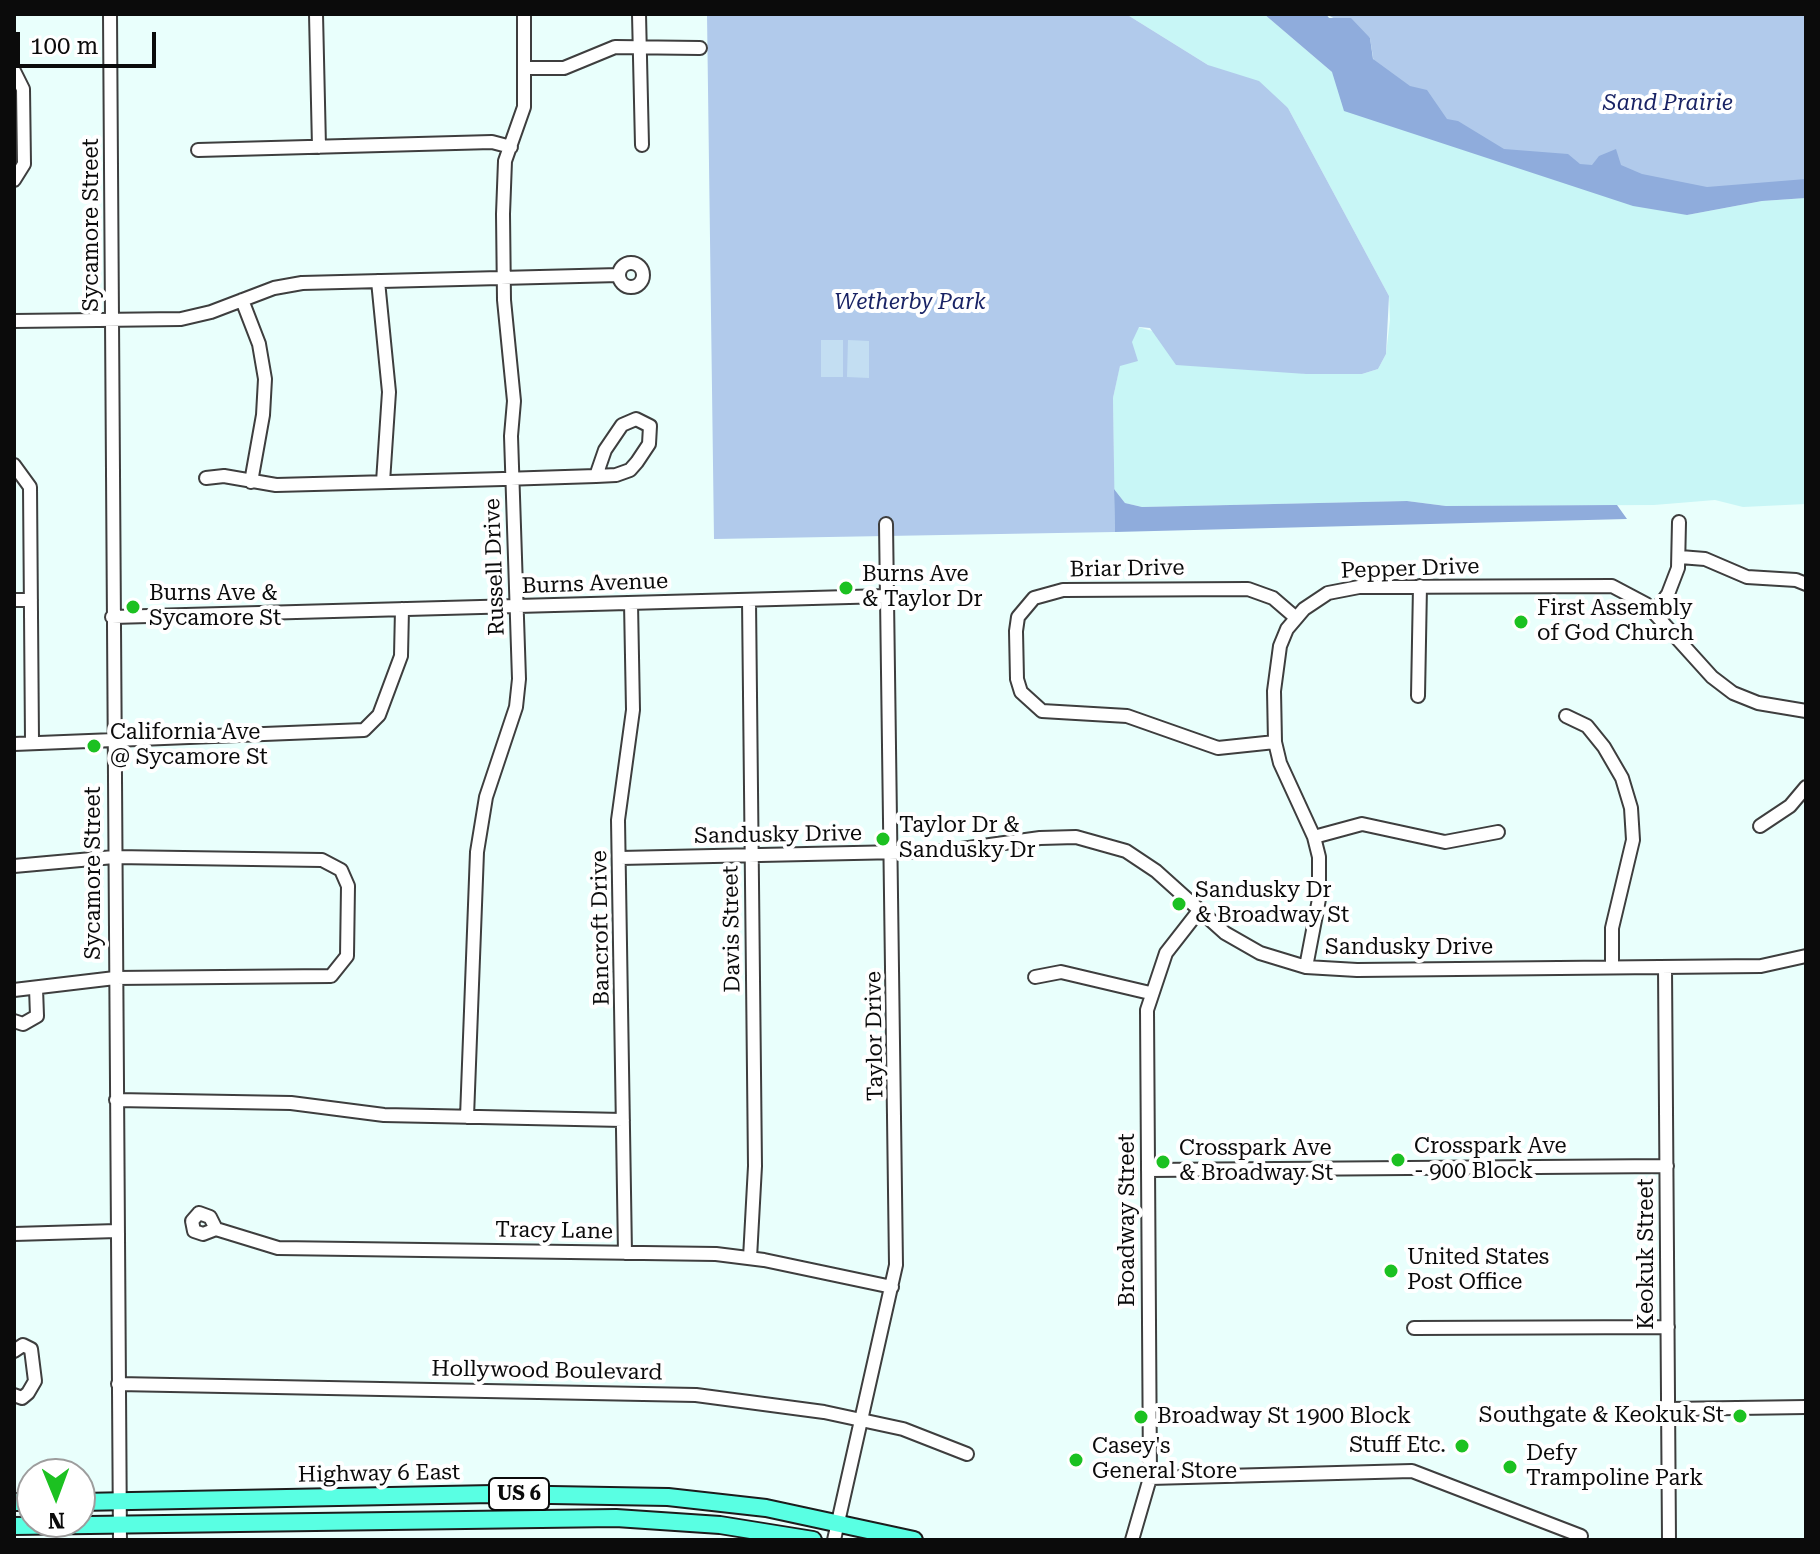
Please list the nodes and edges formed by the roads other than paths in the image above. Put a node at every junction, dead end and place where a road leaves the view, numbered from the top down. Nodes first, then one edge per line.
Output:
1 (110, 14) edge
2 (316, 14) edge
3 (524, 14) edge
4 (639, 14) edge
5 (640, 46) junction
6 (700, 48) dead end
7 (524, 68) junction
8 (14, 71) edge
9 (642, 145) dead end
10 (319, 147) junction
11 (511, 147) junction
12 (198, 150) dead end
13 (14, 180) edge
14 (619, 275) dead end
15 (504, 278) junction
16 (378, 281) junction
17 (242, 300) junction
18 (112, 320) junction
19 (14, 321) edge
20 (14, 465) edge
21 (596, 476) junction
22 (206, 478) dead end
23 (512, 479) junction
24 (251, 482) junction
25 (383, 482) junction
26 (1679, 522) dead end
27 (886, 524) dead end
28 (1680, 557) junction
29 (1806, 584) edge
30 (1420, 586) junction
31 (886, 596) junction
32 (14, 600) edge
33 (31, 600) junction
34 (749, 600) junction
35 (631, 603) junction
36 (517, 606) junction
37 (402, 609) junction
38 (1654, 613) junction
39 (112, 617) junction
40 (1295, 617) junction
41 (1418, 696) dead end
42 (1806, 711) edge
43 (1566, 716) dead end
44 (113, 738) junction
45 (32, 741) junction
46 (1275, 742) junction
47 (14, 744) edge
48 (1806, 787) edge
49 (1760, 826) dead end
50 (1498, 832) dead end
51 (1314, 837) junction
52 (891, 853) junction
53 (751, 855) junction
54 (114, 857) junction
55 (620, 858) junction
56 (14, 866) edge
57 (1198, 912) junction
58 (1806, 956) edge
59 (1306, 967) junction
60 (1612, 967) junction
61 (1665, 967) junction
62 (1035, 977) dead end
63 (115, 978) junction
64 (36, 988) junction
65 (14, 990) edge
66 (1150, 993) junction
67 (14, 1021) edge
68 (116, 1100) junction
69 (467, 1117) junction
70 (623, 1120) junction
71 (1667, 1166) junction
72 (1148, 1170) junction
73 (216, 1229) dead end
74 (117, 1231) junction
75 (14, 1234) edge
76 (625, 1253) junction
77 (750, 1258) junction
78 (892, 1287) junction
79 (1668, 1327) junction
80 (1414, 1328) dead end
81 (14, 1351) edge
82 (118, 1384) junction
83 (14, 1395) edge
84 (1806, 1407) edge
85 (1668, 1409) junction
86 (863, 1421) junction
87 (967, 1454) dead end
88 (1150, 1478) junction
89 (96, 1502) edge
90 (119, 1502) junction
91 (839, 1522) junction
92 (14, 1526) edge
93 (120, 1532) edge
94 (1581, 1536) dead end
95 (813, 1540) edge
96 (834, 1540) edge
97 (914, 1540) edge
98 (1132, 1540) edge
99 (1669, 1540) edge

1 - 18 street, Sycamore Street
2 - 10 street
3 - 7 street, Russell Drive
4 - 5 street
5 - 6 street
5 - 7 street
5 - 9 street
7 - 11 street, Russell Drive
8 - 13 street
10 - 11 street
10 - 12 street
11 - 15 street, Russell Drive
14 - 15 street
15 - 16 street
15 - 23 street, Russell Drive
16 - 17 street
16 - 25 street
17 - 18 street
17 - 24 street
18 - 19 street
18 - 39 street, Sycamore Street
20 - 33 street
21 - 21 street
21 - 23 street
22 - 24 street
23 - 25 street
23 - 36 street, Russell Drive
24 - 25 street
26 - 28 street
27 - 31 street, Taylor Drive
28 - 29 street
28 - 38 street
30 - 38 street, Pepper Drive
30 - 40 street, Pepper Drive
30 - 41 street
31 - 34 street, Burns Avenue
31 - 52 street, Taylor Drive
32 - 33 street
33 - 45 street
34 - 35 street, Burns Avenue
34 - 53 street, Davis Street
35 - 36 street, Burns Avenue
35 - 55 street, Bancroft Drive
36 - 37 street, Burns Avenue
36 - 69 street, Russell Drive
37 - 39 street, Burns Avenue
37 - 44 street
38 - 42 street, Pepper Drive
39 - 44 street, Sycamore Street
40 - 46 street
40 - 46 street, Briar Drive
43 - 60 street
44 - 45 street
44 - 54 street, Sycamore Street
45 - 47 street
46 - 51 street
48 - 49 street
50 - 51 street
51 - 59 street
52 - 53 street, Sandusky Drive
52 - 57 street, Sandusky Drive
52 - 78 street, Taylor Drive
53 - 55 street, Sandusky Drive
53 - 77 street, Davis Street
54 - 56 street
54 - 63 street, Sycamore Street
54 - 63 street
55 - 70 street, Bancroft Drive
57 - 59 street, Sandusky Drive
57 - 66 street, Broadway Street
58 - 61 street, Sandusky Drive
59 - 60 street, Sandusky Drive
60 - 61 street, Sandusky Drive
61 - 71 street, Keokuk Street
62 - 66 street
63 - 64 street
63 - 68 street, Sycamore Street
64 - 65 street
64 - 67 street
66 - 72 street, Broadway Street
68 - 69 street
68 - 74 street, Sycamore Street
69 - 70 street
70 - 76 street, Bancroft Drive
71 - 72 street
71 - 79 street, Keokuk Street
72 - 88 street, Broadway Street
73 - 76 street, Tracy Lane
74 - 75 street
74 - 82 street, Sycamore Street
76 - 77 street, Tracy Lane
77 - 78 street, Tracy Lane
78 - 86 street, Taylor Drive
79 - 80 street
79 - 85 street, Keokuk Street
81 - 83 street
82 - 86 street, Hollywood Boulevard
82 - 90 street, Sycamore Street
84 - 85 street
85 - 99 street, Keokuk Street
86 - 87 street, Hollywood Boulevard
86 - 91 street, Taylor Drive
88 - 94 street
88 - 98 street, Broadway Street
89 - 90 main road, Highway 6 East / US 6
90 - 91 main road, Highway 6 East / US 6
90 - 93 street, Sycamore Street
91 - 96 street, Taylor Drive
91 - 97 main road, Highway 6 East / US 6
92 - 93 main road, Highway 6 East / US 6
93 - 95 main road, Highway 6 East / US 6

